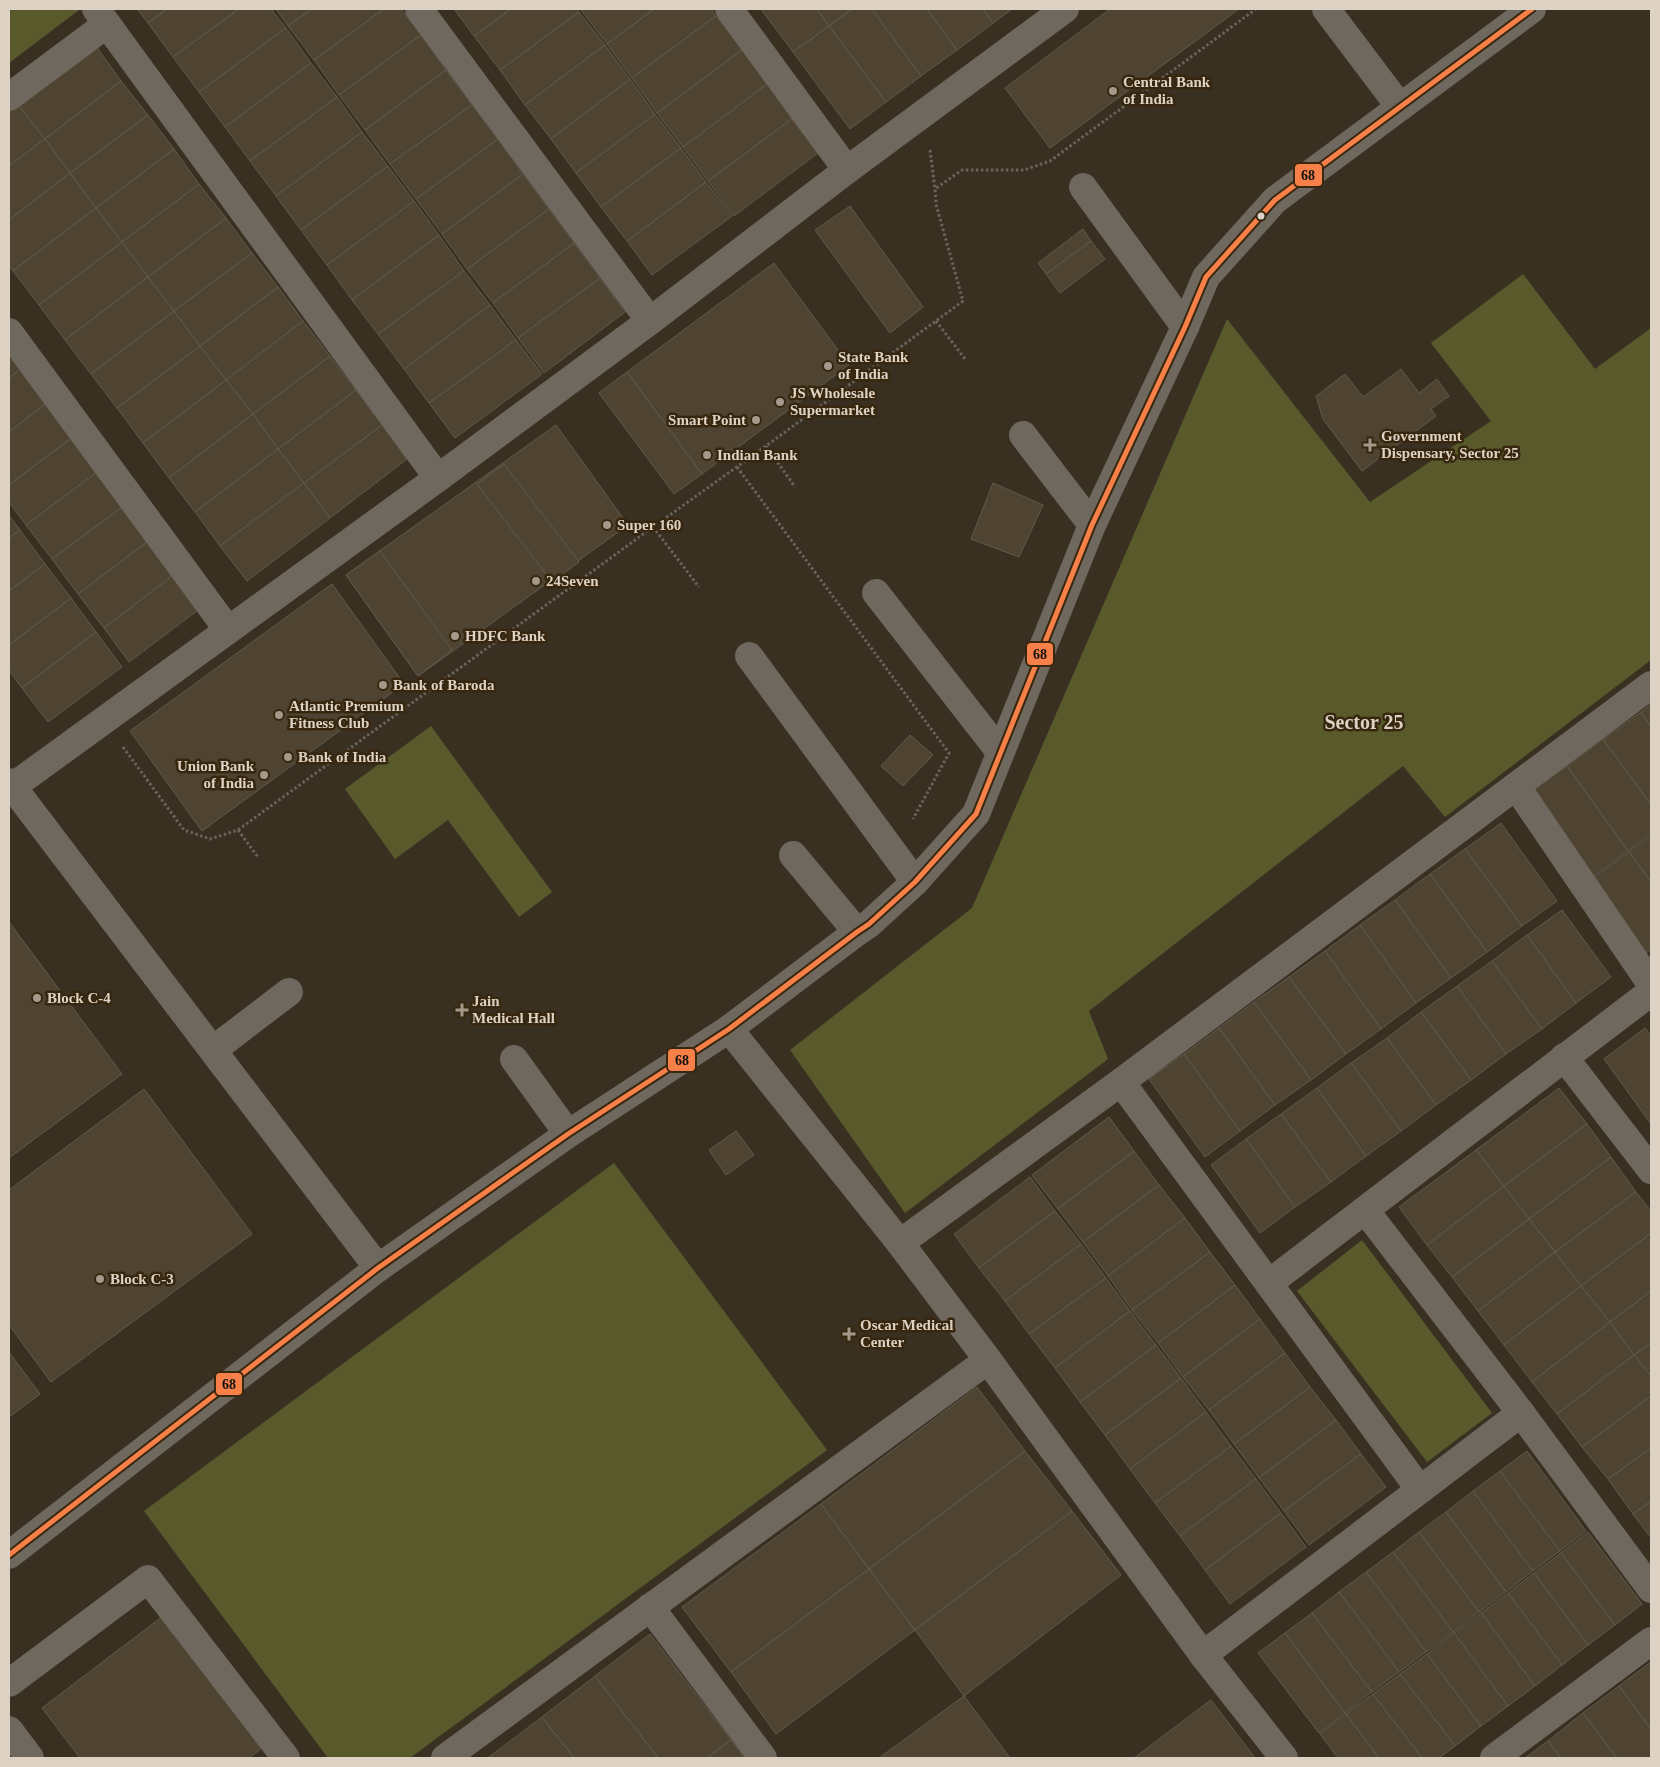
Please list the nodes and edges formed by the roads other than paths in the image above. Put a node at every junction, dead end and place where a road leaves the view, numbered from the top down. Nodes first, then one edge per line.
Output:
1 (419, 9) edge
2 (729, 9) edge
3 (1065, 9) edge
4 (1326, 9) edge
5 (1532, 9) edge
6 (101, 17) edge
7 (9, 97) edge
8 (1400, 107) junction
9 (847, 170) junction
10 (1083, 187) dead end
11 (650, 321) junction
12 (1185, 327) junction
13 (9, 332) edge
14 (1023, 435) dead end
15 (438, 478) junction
16 (1092, 525) junction
17 (876, 593) dead end
18 (228, 630) junction
19 (750, 656) dead end
20 (1651, 685) edge
21 (1000, 752) junction
22 (10, 785) edge
23 (1516, 786) junction
24 (793, 855) dead end
25 (915, 882) junction
26 (857, 932) junction
27 (1651, 984) edge
28 (289, 992) dead end
29 (1651, 992) edge
30 (729, 1029) junction
31 (213, 1050) junction
32 (1564, 1057) junction
33 (514, 1059) dead end
34 (1121, 1082) junction
35 (568, 1134) junction
36 (1651, 1170) edge
37 (1365, 1210) junction
38 (900, 1244) junction
39 (378, 1268) junction
40 (1269, 1283) junction
41 (988, 1360) junction
42 (1520, 1412) junction
43 (1420, 1490) junction
44 (9, 1555) edge
45 (1651, 1588) edge
46 (650, 1607) junction
47 (1651, 1641) edge
48 (1203, 1655) junction
49 (9, 1683) edge
50 (9, 1730) edge
51 (30, 1758) edge
52 (286, 1758) edge
53 (445, 1758) edge
54 (763, 1758) edge
55 (1284, 1758) edge
56 (1494, 1758) edge

1 - 11 street
2 - 9 street
3 - 9 street
4 - 8 street
5 - 8 street
6 - 7 street
6 - 15 street
8 - 12 street
9 - 11 street
10 - 12 street
11 - 15 street
12 - 16 street
13 - 18 street
14 - 16 street
15 - 18 street
16 - 21 street
17 - 21 street
18 - 22 street
19 - 25 street
20 - 23 street
21 - 25 street
22 - 31 street
23 - 27 street
23 - 34 street
24 - 26 street
25 - 26 street
26 - 30 street
28 - 31 street
29 - 32 street
30 - 35 street
30 - 38 street
31 - 39 street
32 - 36 street
32 - 37 street
33 - 35 street
34 - 38 street
34 - 40 street
35 - 39 street
37 - 40 street
37 - 42 street
38 - 41 street
39 - 44 street
40 - 43 street
41 - 46 street
41 - 48 street
42 - 43 street
42 - 45 street
43 - 48 street
46 - 53 street
46 - 54 street
47 - 56 street
48 - 55 street
49 - 52 street
50 - 51 street

